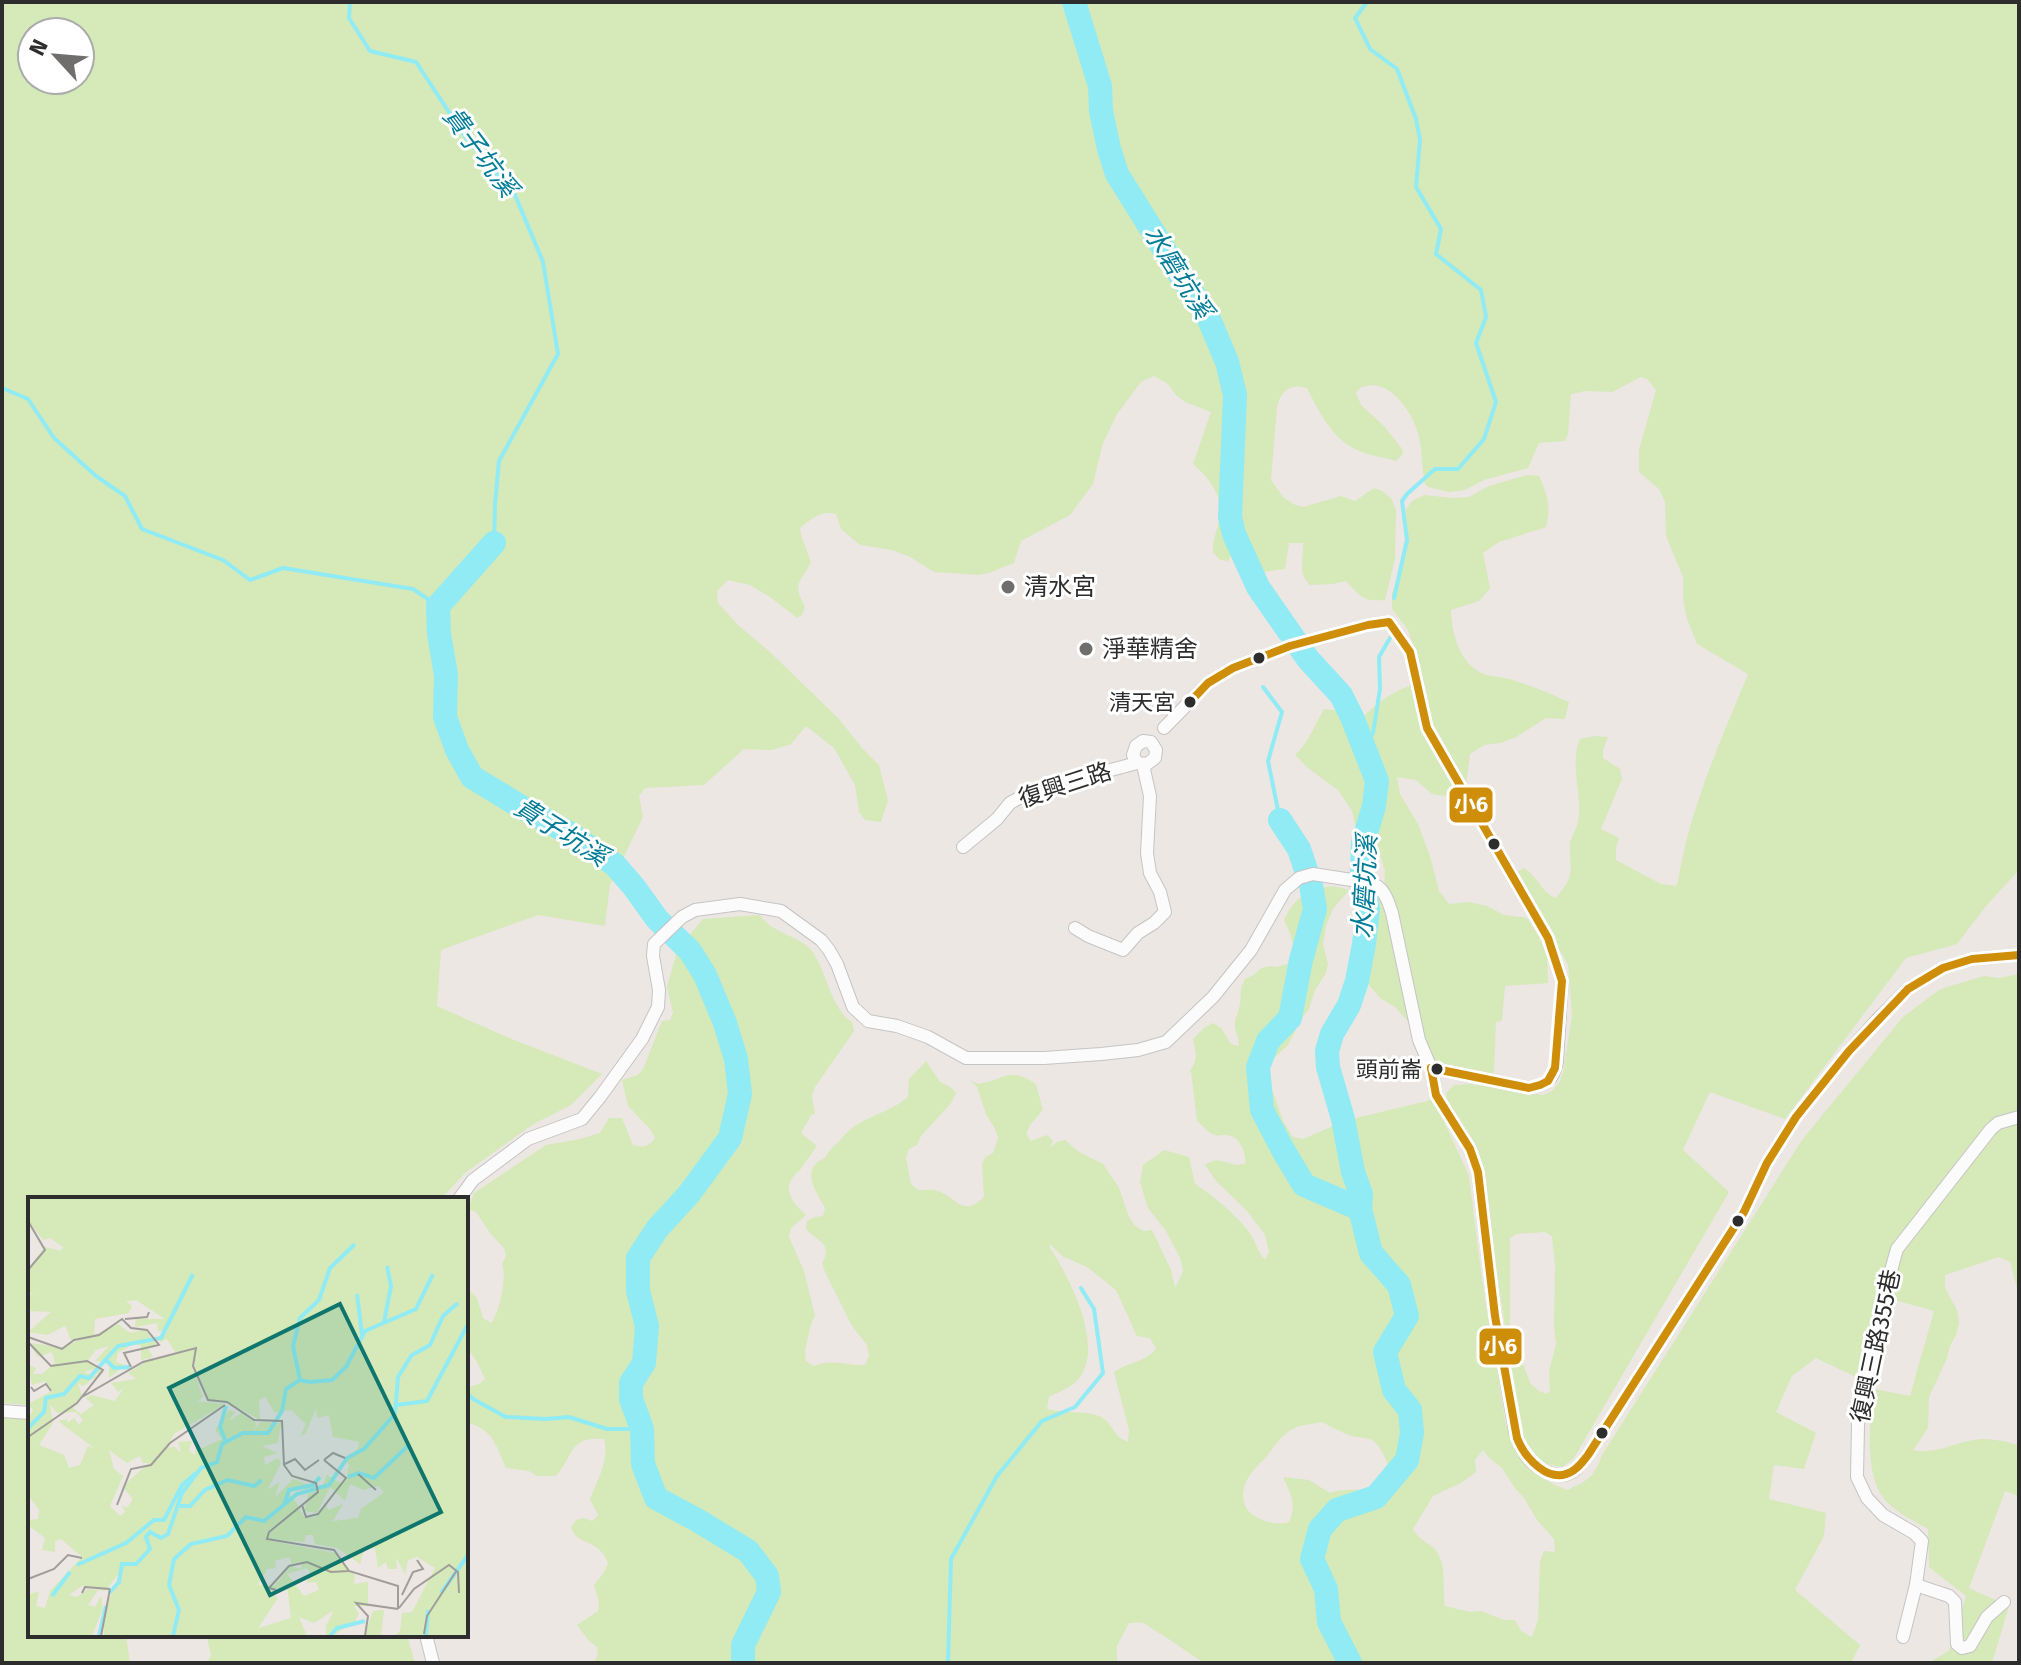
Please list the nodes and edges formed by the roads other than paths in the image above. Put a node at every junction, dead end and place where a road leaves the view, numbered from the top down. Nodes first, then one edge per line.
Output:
1 (1164, 728) dead end
2 (963, 847) dead end
3 (1075, 928) dead end
4 (2019, 955) edge
5 (1431, 1068) junction
6 (2019, 1117) edge
7 (460, 1197) edge
8 (2, 1411) edge
9 (28, 1413) edge
10 (1916, 1585) junction
11 (2004, 1602) dead end
12 (426, 1637) edge
13 (1903, 1637) dead end
14 (433, 1663) edge

1 - 5 street
2 - 3 street, 復興三路
4 - 5 street
5 - 7 street
6 - 10 street, 復興三路355巷
8 - 9 street
10 - 11 street
10 - 13 street
12 - 14 street

